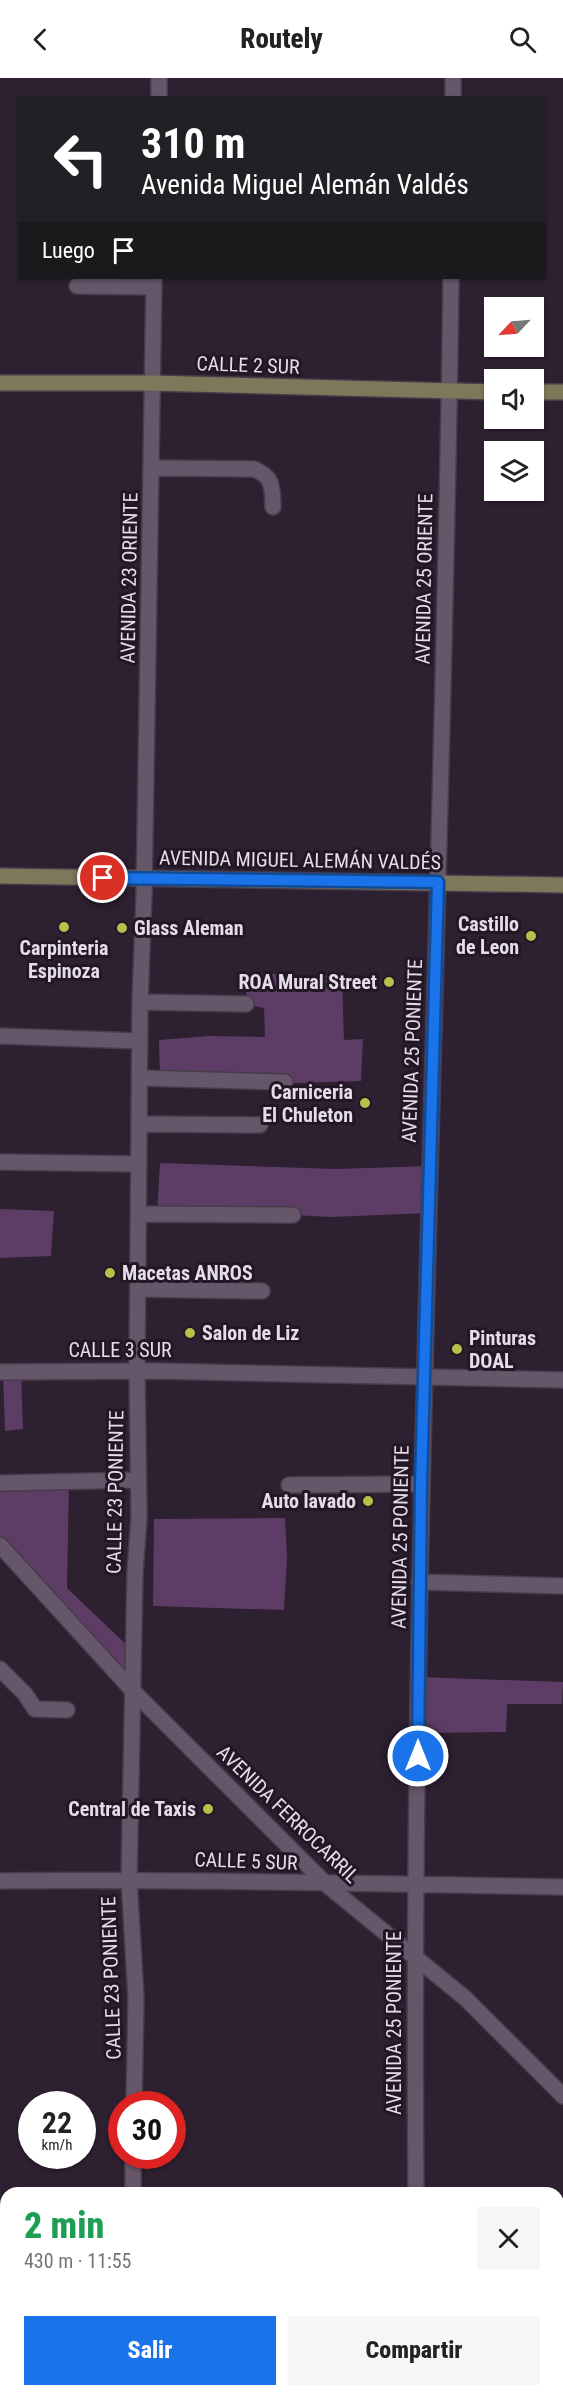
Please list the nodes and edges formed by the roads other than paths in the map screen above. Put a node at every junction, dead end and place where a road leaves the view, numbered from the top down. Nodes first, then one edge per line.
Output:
1 (159, 78) edge
2 (453, 78) edge
3 (159, 96) edge
4 (453, 96) edge
5 (451, 279) edge
6 (154, 282) edge
7 (77, 286) dead end
8 (0, 383) edge
9 (152, 383) junction
10 (450, 391) junction
11 (484, 392) edge
12 (544, 392) edge
13 (563, 392) edge
14 (152, 468) junction
15 (273, 507) dead end
16 (0, 876) edge
17 (144, 879) junction
18 (438, 882) junction
19 (563, 885) edge
20 (140, 1002) junction
21 (246, 1004) dead end
22 (0, 1036) edge
23 (140, 1041) junction
24 (140, 1078) junction
25 (285, 1082) dead end
26 (140, 1124) junction
27 (260, 1125) dead end
28 (0, 1161) edge
29 (139, 1164) junction
30 (139, 1214) junction
31 (293, 1215) dead end
32 (138, 1289) junction
33 (262, 1291) dead end
34 (137, 1371) junction
35 (0, 1372) edge
36 (425, 1377) junction
37 (563, 1380) edge
38 (137, 1480) junction
39 (0, 1483) edge
40 (421, 1484) junction
41 (289, 1485) dead end
42 (0, 1545) edge
43 (419, 1582) junction
44 (563, 1586) edge
45 (0, 1669) edge
46 (133, 1691) junction
47 (67, 1710) dead end
48 (129, 1880) junction
49 (0, 1881) edge
50 (327, 1885) junction
51 (417, 1885) junction
52 (563, 1887) edge
53 (414, 1954) junction
54 (134, 2091) edge
55 (563, 2096) edge
56 (133, 2169) edge
57 (133, 2187) edge
58 (416, 2187) edge
59 (413, 2397) edge
60 (435, 2397) edge

1 - 3 street
2 - 4 street
5 - 10 street, AVENIDA 25 ORIENTE
6 - 7 street
6 - 9 street, AVENIDA 23 ORIENTE
8 - 9 main road, CALLE 2 SUR
9 - 10 main road, CALLE 2 SUR
9 - 14 street, AVENIDA 23 ORIENTE
10 - 11 main road, CALLE 2 SUR
10 - 18 street, AVENIDA 25 ORIENTE
12 - 13 main road
14 - 15 street
14 - 17 street, AVENIDA 23 ORIENTE
16 - 17 main road, AVENIDA MIGUEL ALEMÁN VALDÉS
17 - 18 main road, AVENIDA MIGUEL ALEMÁN VALDÉS
17 - 20 street, CALLE 23 PONIENTE
18 - 19 main road, AVENIDA MIGUEL ALEMÁN VALDÉS
18 - 36 street, AVENIDA 25 PONIENTE
20 - 21 street
20 - 23 street, CALLE 23 PONIENTE
22 - 23 street
23 - 24 street, CALLE 23 PONIENTE
24 - 25 street
24 - 26 street, CALLE 23 PONIENTE
26 - 27 street
26 - 29 street, CALLE 23 PONIENTE
28 - 29 street
29 - 30 street, CALLE 23 PONIENTE
30 - 31 street
30 - 32 street, CALLE 23 PONIENTE
32 - 33 street
32 - 34 street, CALLE 23 PONIENTE
34 - 35 street, CALLE 3 SUR
34 - 36 street, CALLE 3 SUR
34 - 38 street, CALLE 23 PONIENTE
36 - 37 street, CALLE 3 SUR
36 - 40 street, AVENIDA 25 PONIENTE
38 - 39 street
38 - 46 street, CALLE 23 PONIENTE
40 - 41 street
40 - 43 street, AVENIDA 25 PONIENTE
42 - 46 street, AVENIDA FERROCARRIL
43 - 44 street
43 - 51 street, AVENIDA 25 PONIENTE
45 - 47 street
46 - 48 street, CALLE 23 PONIENTE
46 - 50 street, AVENIDA FERROCARRIL
48 - 49 street, CALLE 5 SUR
48 - 50 street, CALLE 5 SUR
48 - 54 street, CALLE 23 PONIENTE
50 - 51 street, CALLE 5 SUR
50 - 53 street, AVENIDA FERROCARRIL
51 - 52 street, CALLE 5 SUR
51 - 53 street, AVENIDA 25 PONIENTE
53 - 55 street, AVENIDA FERROCARRIL
53 - 58 street, AVENIDA 25 PONIENTE
56 - 57 street
59 - 60 street

